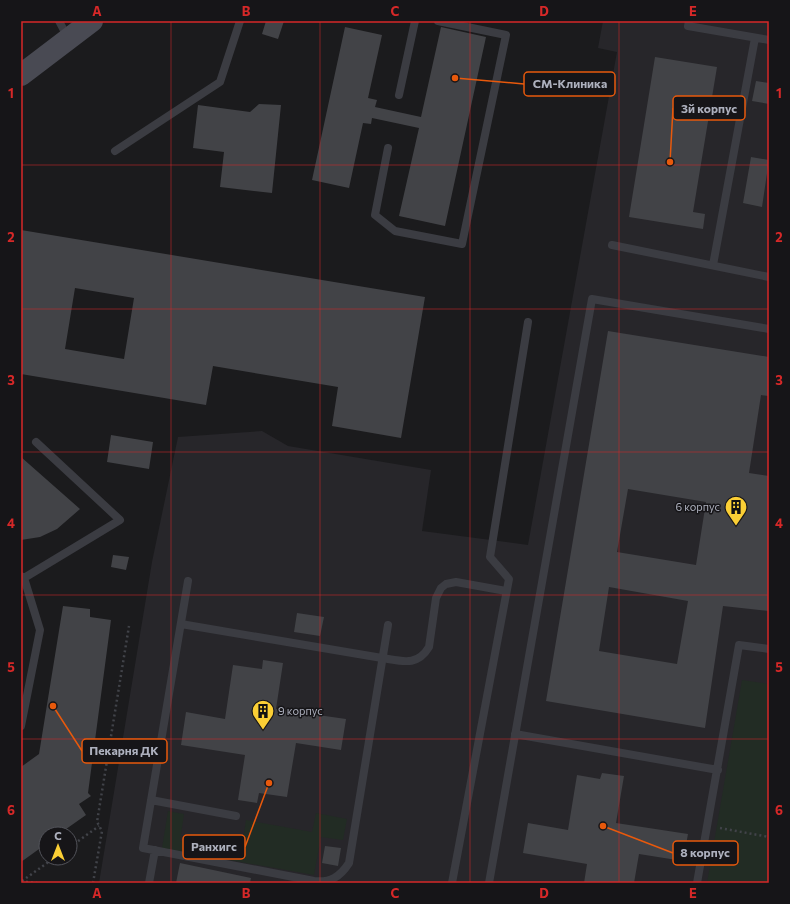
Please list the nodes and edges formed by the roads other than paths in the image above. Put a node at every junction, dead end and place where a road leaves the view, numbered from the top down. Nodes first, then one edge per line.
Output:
1 (92, 21) edge
2 (240, 21) edge
3 (415, 21) edge
4 (438, 21) edge
5 (689, 21) edge
6 (64, 30) edge
7 (755, 38) junction
8 (769, 40) edge
9 (21, 75) edge
10 (399, 95) dead end
11 (388, 148) dead end
12 (115, 151) dead end
13 (612, 245) dead end
14 (713, 265) junction
15 (769, 277) edge
16 (528, 322) dead end
17 (769, 329) edge
18 (36, 442) dead end
19 (22, 577) edge
20 (188, 581) dead end
21 (506, 591) junction
22 (181, 624) junction
23 (388, 624) dead end
24 (769, 650) edge
25 (382, 658) junction
26 (21, 726) edge
27 (515, 734) junction
28 (718, 770) junction
29 (151, 800) junction
30 (236, 816) dead end
31 (155, 850) junction
32 (149, 883) edge
33 (452, 883) edge
34 (489, 883) edge
35 (697, 883) edge

1 - 6 street
2 - 12 lane
3 - 10 lane
4 - 11 lane
5 - 7 lane
6 - 9 street
7 - 8 lane
7 - 14 lane
13 - 14 lane
14 - 15 lane
16 - 21 lane
17 - 27 lane
18 - 19 lane
19 - 26 lane
20 - 22 lane
21 - 25 lane
21 - 33 lane
22 - 25 lane
22 - 29 lane
23 - 25 lane
24 - 28 lane
25 - 31 lane
27 - 28 lane
27 - 34 lane
28 - 35 lane
29 - 30 lane
29 - 31 lane
31 - 32 lane

